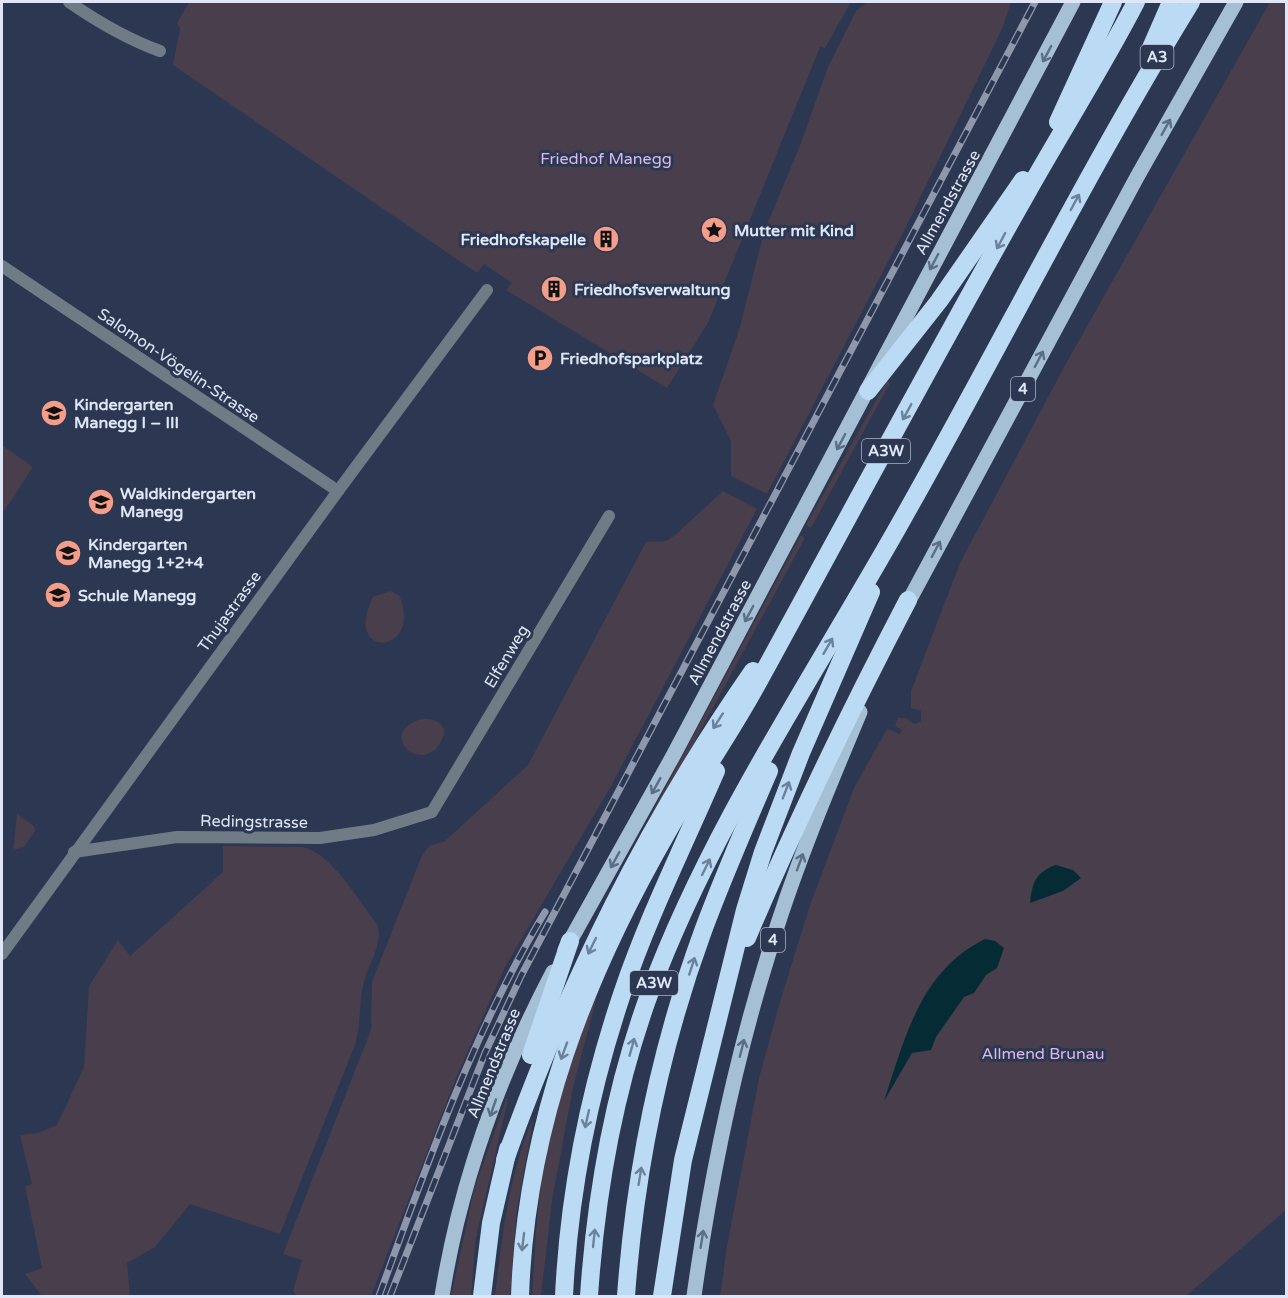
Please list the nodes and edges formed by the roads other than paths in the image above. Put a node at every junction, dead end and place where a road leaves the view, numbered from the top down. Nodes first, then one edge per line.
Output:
1 (69, 2) edge
2 (1073, 2) edge
3 (1113, 2) edge
4 (1136, 2) edge
5 (1171, 2) edge
6 (1191, 2) edge
7 (1236, 2) edge
8 (160, 51) dead end
9 (1123, 112) junction
10 (1048, 144) junction
11 (1029, 189) junction
12 (2, 266) edge
13 (487, 291) dead end
14 (868, 391) junction
15 (338, 491) junction
16 (609, 516) dead end
17 (902, 521) junction
18 (811, 586) junction
19 (908, 600) junction
20 (800, 697) junction
21 (742, 712) junction
22 (432, 813) joint
23 (74, 852) junction
24 (570, 940) junction
25 (2, 954) edge
26 (727, 986) junction
27 (505, 1160) junction
28 (442, 1296) edge
29 (482, 1296) edge
30 (520, 1296) edge
31 (564, 1296) edge
32 (589, 1296) edge
33 (626, 1296) edge
34 (662, 1296) edge
35 (694, 1296) edge

1 - 8 street
2 -> 14 main road, Allmendstrasse
3 - 10 highway, A3W
4 - 11 highway, A3W
5 - 9 highway, A3
6 - 9 highway, A3
19 -> 7 main road, 4
17 -> 9 highway, A3W
10 - 11 highway, A3W
10 - 14 highway
11 -> 18 highway, A3W
12 - 15 street, Salomon-Vögelin-Strasse
13 - 15 street, Thujastrasse
14 -> 24 main road, Allmendstrasse
15 - 23 street, Thujastrasse
16 - 22 street, Elfenweg
20 -> 17 highway, A3W
26 -> 17 highway
18 - 21 highway, A3W
18 -> 27 highway
19 - 26 highway
35 -> 19 main road, 4
32 -> 20 highway, A3W
33 -> 20 highway
21 -> 30 highway
21 -> 31 highway, A3W
22 - 23 street, Redingstrasse
23 - 25 street, Thujastrasse
24 - 27 highway
24 -> 28 main road, Allmendstrasse
26 - 34 highway
27 - 29 highway

